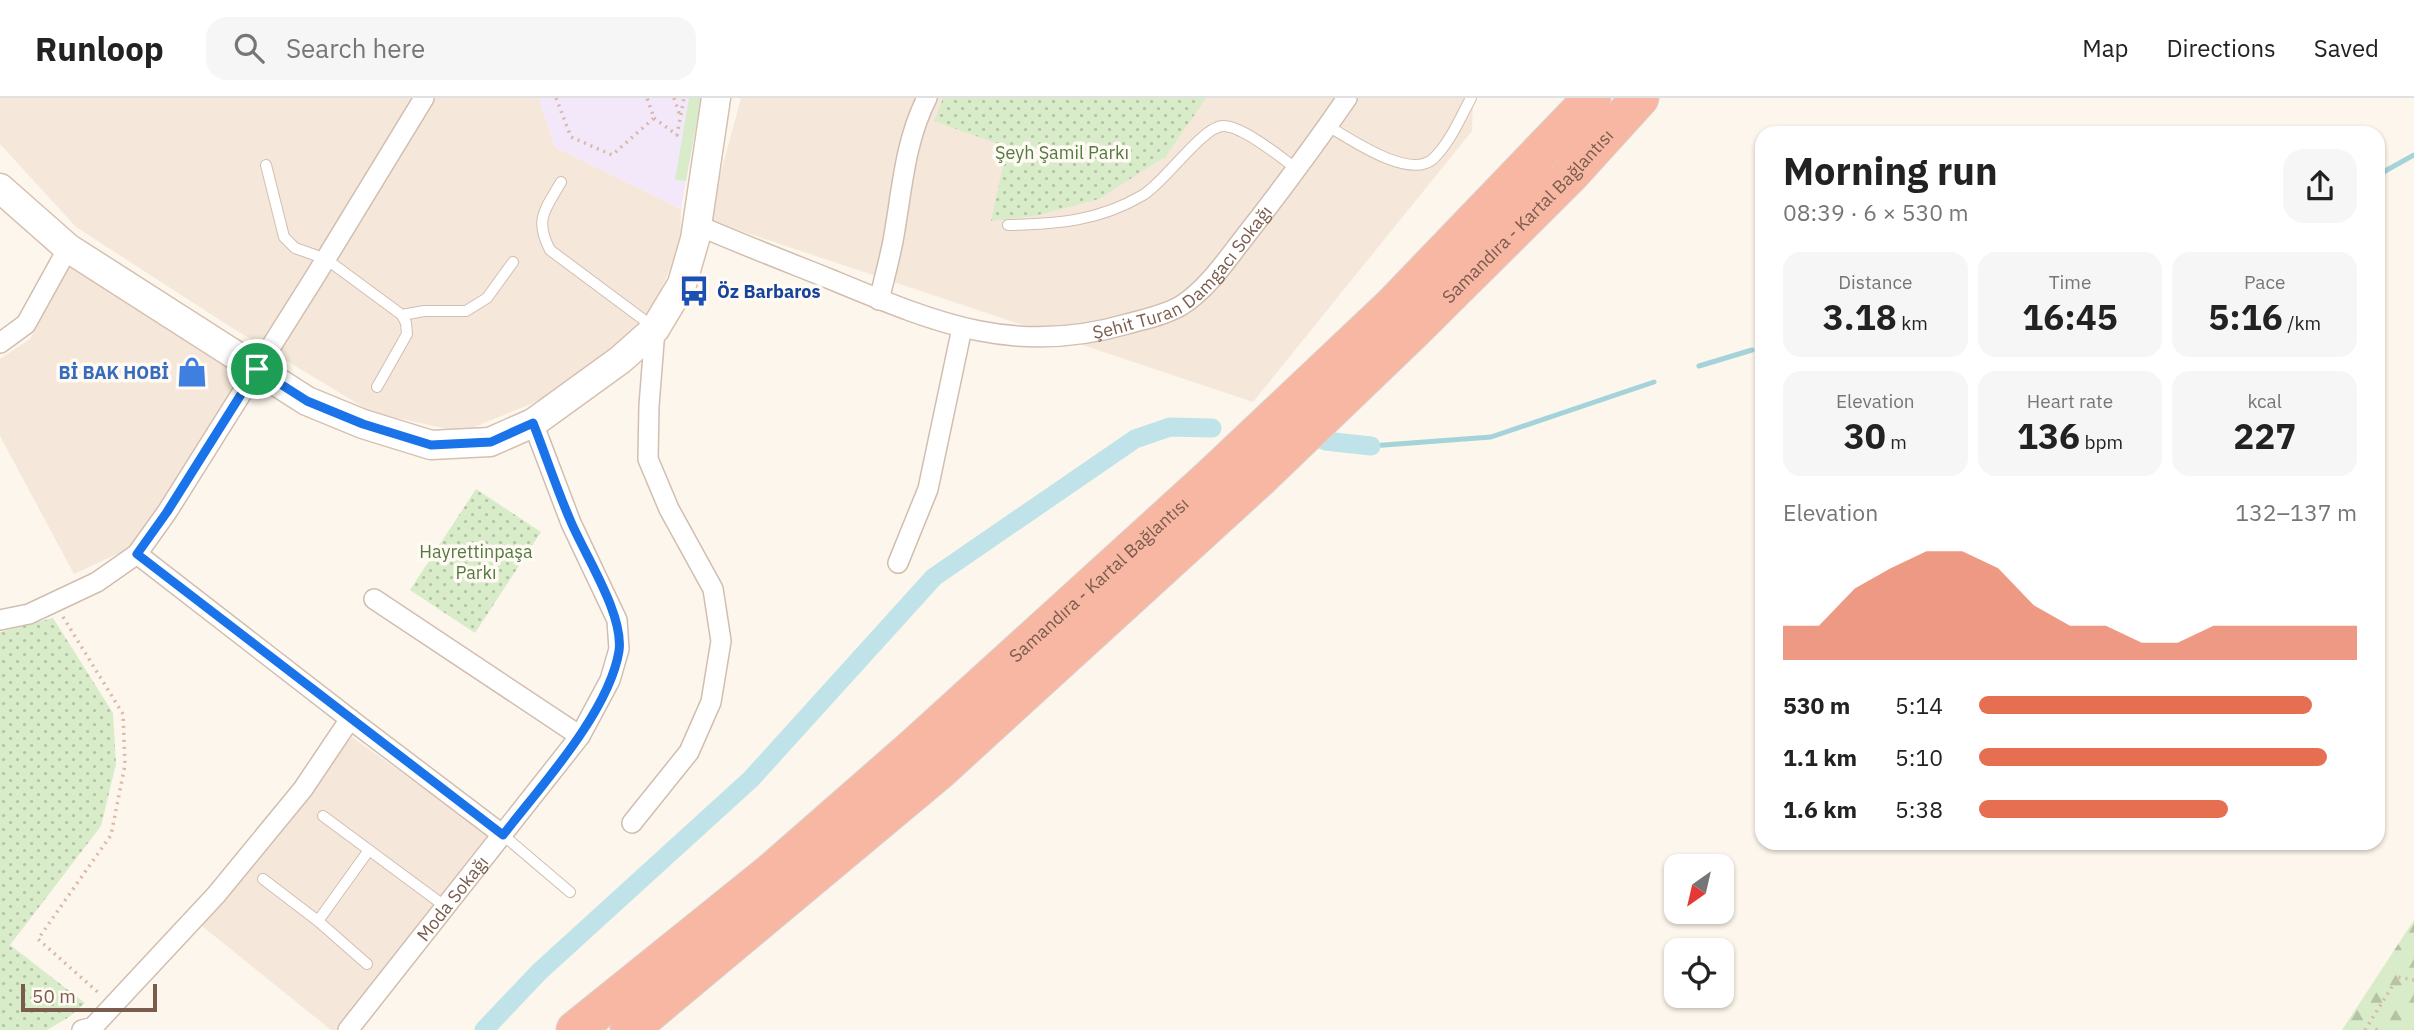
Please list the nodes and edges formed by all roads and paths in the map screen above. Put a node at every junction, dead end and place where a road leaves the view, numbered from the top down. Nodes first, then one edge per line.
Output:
1 (424, 98) edge
2 (556, 98) edge
3 (647, 98) edge
4 (674, 98) edge
5 (684, 98) edge
6 (716, 98) edge
7 (927, 98) edge
8 (1347, 98) edge
9 (1471, 98) edge
10 (1592, 98) edge
11 (1640, 98) edge
12 (680, 117) junction
13 (653, 118) junction
14 (1328, 126) junction
15 (266, 165) dead end
16 (1297, 170) junction
17 (561, 182) dead end
18 (0, 188) edge
19 (697, 225) junction
20 (1009, 225) dead end
21 (68, 248) junction
22 (326, 259) junction
23 (513, 262) dead end
24 (879, 300) junction
25 (402, 316) junction
26 (962, 328) junction
27 (655, 329) junction
28 (0, 343) edge
29 (257, 369) junction
30 (377, 387) dead end
31 (533, 423) junction
32 (137, 554) junction
33 (898, 563) dead end
34 (374, 599) dead end
35 (53, 602) junction
36 (0, 620) edge
37 (350, 719) junction
38 (580, 736) junction
39 (323, 816) dead end
40 (632, 823) dead end
41 (503, 835) junction
42 (369, 850) junction
43 (262, 879) dead end
44 (570, 891) dead end
45 (446, 907) junction
46 (318, 921) junction
47 (367, 964) dead end
48 (2414, 980) edge
49 (113, 1006) junction
50 (90, 1029) edge
51 (348, 1030) edge
52 (575, 1030) edge
53 (629, 1030) edge
54 (2365, 1030) edge

1 - 22 street
2 - 13 path
3 - 13 path
4 - 12 path
5 - 12 path
6 - 19 street
7 - 24 street
8 - 14 street, Şehit Turan Damgacı Sokağı
9 - 14 lane
10 - 52 highway, Samandıra - Kartal Bağlantısı
11 - 53 highway, Samandıra - Kartal Bağlantısı
12 - 13 path
14 - 16 street, Şehit Turan Damgacı Sokağı
15 - 22 lane
16 - 20 lane
16 - 26 street, Şehit Turan Damgacı Sokağı
17 - 27 lane
18 - 21 street
19 - 24 street, Şehit Turan Damgacı Sokağı
19 - 27 street
21 - 28 street
21 - 29 street
22 - 25 lane
22 - 29 street
23 - 25 lane
24 - 26 street, Şehit Turan Damgacı Sokağı
25 - 30 lane
26 - 33 street
27 - 31 street
27 - 40 street
29 - 31 street
29 - 32 street
31 - 38 street, Moda Sokağı
32 - 35 street
32 - 37 street
34 - 38 street
35 - 36 street
35 - 49 path
37 - 41 street
37 - 49 street
38 - 41 street, Moda Sokağı
39 - 42 lane
41 - 44 lane
41 - 45 street, Moda Sokağı
42 - 45 lane
42 - 46 lane
43 - 46 lane
45 - 51 street, Moda Sokağı
46 - 47 lane
48 - 54 path
49 - 50 street

